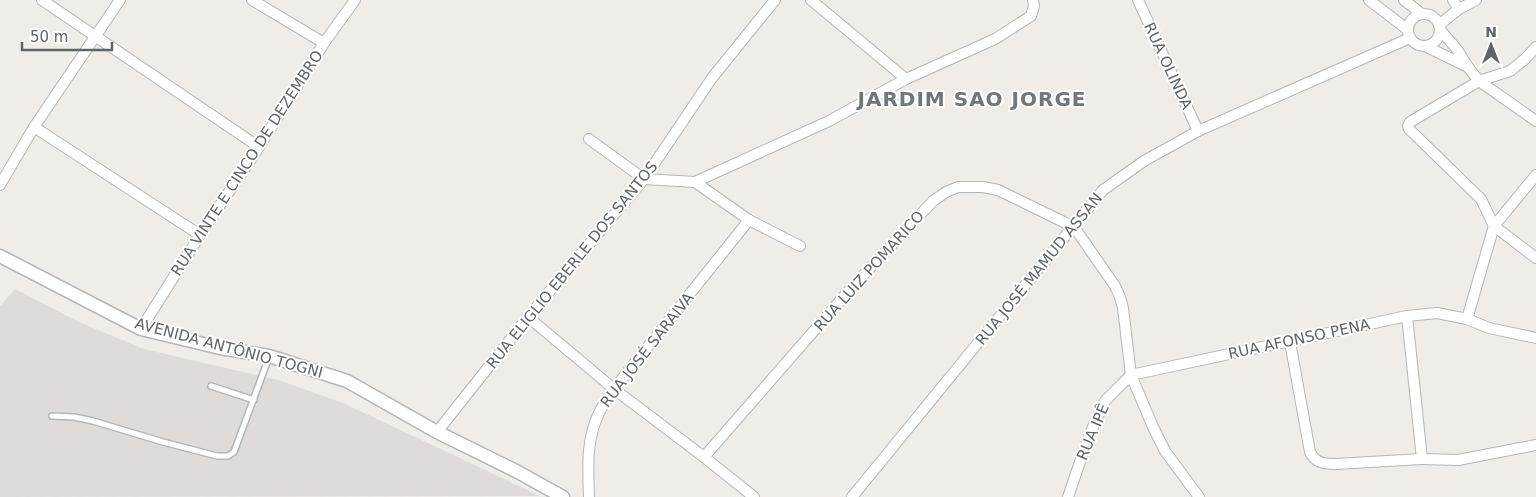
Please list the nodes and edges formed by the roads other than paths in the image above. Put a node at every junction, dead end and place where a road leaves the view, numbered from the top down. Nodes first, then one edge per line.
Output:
1 (42, 0) edge
2 (120, 0) edge
3 (252, 0) edge
4 (355, 0) edge
5 (775, 0) edge
6 (811, 0) edge
7 (1033, 0) edge
8 (1138, 0) edge
9 (1368, 0) edge
10 (1404, 0) edge
11 (1476, 0) edge
12 (1456, 4) edge
13 (1422, 14) junction
14 (1440, 27) junction
15 (1409, 34) junction
16 (96, 36) junction
17 (324, 43) junction
18 (1425, 46) junction
19 (1536, 47) edge
20 (1468, 67) junction
21 (906, 79) junction
22 (1479, 82) junction
23 (1536, 121) edge
24 (34, 127) junction
25 (1198, 131) junction
26 (589, 139) dead end
27 (259, 147) junction
28 (1536, 176) edge
29 (644, 179) junction
30 (695, 182) junction
31 (0, 185) edge
32 (749, 220) junction
33 (1494, 226) junction
34 (1074, 227) junction
35 (200, 235) junction
36 (800, 246) dead end
37 (0, 256) edge
38 (1536, 258) edge
39 (1407, 316) junction
40 (528, 317) junction
41 (1467, 319) junction
42 (141, 329) junction
43 (1536, 338) edge
44 (1290, 342) junction
45 (269, 356) junction
46 (1131, 374) junction
47 (211, 386) dead end
48 (614, 389) junction
49 (254, 400) junction
50 (52, 416) dead end
51 (437, 432) junction
52 (1536, 445) edge
53 (704, 457) junction
54 (1422, 459) junction
55 (563, 497) edge
56 (589, 497) edge
57 (754, 497) edge
58 (852, 497) edge
59 (1068, 497) edge
60 (1199, 497) edge

1 - 16 street
2 - 16 street
3 - 17 street
4 - 17 street, RUA VINTE E CINCO DE DEZEMBRO
5 - 29 street, RUA ELIGLIO EBERLE DOS SANTOS
6 - 21 street
7 - 21 street
8 - 25 street, RUA OLINDA
9 - 15 street
10 - 13 street
11 - 12 street
12 - 14 street
13 - 14 street
13 - 15 street
14 - 18 street
14 - 20 street
15 - 18 street
15 - 25 street, RUA JOSÉ MAMUD ASSAN
16 - 24 street
16 - 27 street
17 - 27 street, RUA VINTE E CINCO DE DEZEMBRO
18 - 20 street
19 - 22 street
20 - 22 street
21 - 30 street
22 - 23 street
22 - 33 street
24 - 31 street
24 - 35 street
25 - 34 street, RUA JOSÉ MAMUD ASSAN
26 - 29 street
27 - 35 street, RUA VINTE E CINCO DE DEZEMBRO
28 - 33 street
29 - 30 street
29 - 40 street, RUA ELIGLIO EBERLE DOS SANTOS
30 - 32 street
32 - 36 street
32 - 48 street, RUA JOSÉ SARAIVA
33 - 38 street
33 - 41 street
34 - 46 street
34 - 53 street, RUA LUIZ POMARICO
34 - 58 street, RUA JOSÉ MAMUD ASSAN
35 - 42 street, RUA VINTE E CINCO DE DEZEMBRO
37 - 42 street, AVENIDA ANTÔNIO TOGNI
39 - 41 street, RUA AFONSO PENA
39 - 44 street, RUA AFONSO PENA
39 - 54 street
40 - 48 street
40 - 51 street, RUA ELIGLIO EBERLE DOS SANTOS
41 - 43 street, RUA AFONSO PENA
42 - 45 street, AVENIDA ANTÔNIO TOGNI
44 - 46 street, RUA AFONSO PENA
44 - 54 street
45 - 49 lane
45 - 51 street, AVENIDA ANTÔNIO TOGNI
46 - 59 street, RUA IPÊ
46 - 60 street
47 - 49 lane
48 - 53 street
48 - 56 street, RUA JOSÉ SARAIVA
49 - 50 lane
51 - 55 street, AVENIDA ANTÔNIO TOGNI
52 - 54 street
53 - 57 street

